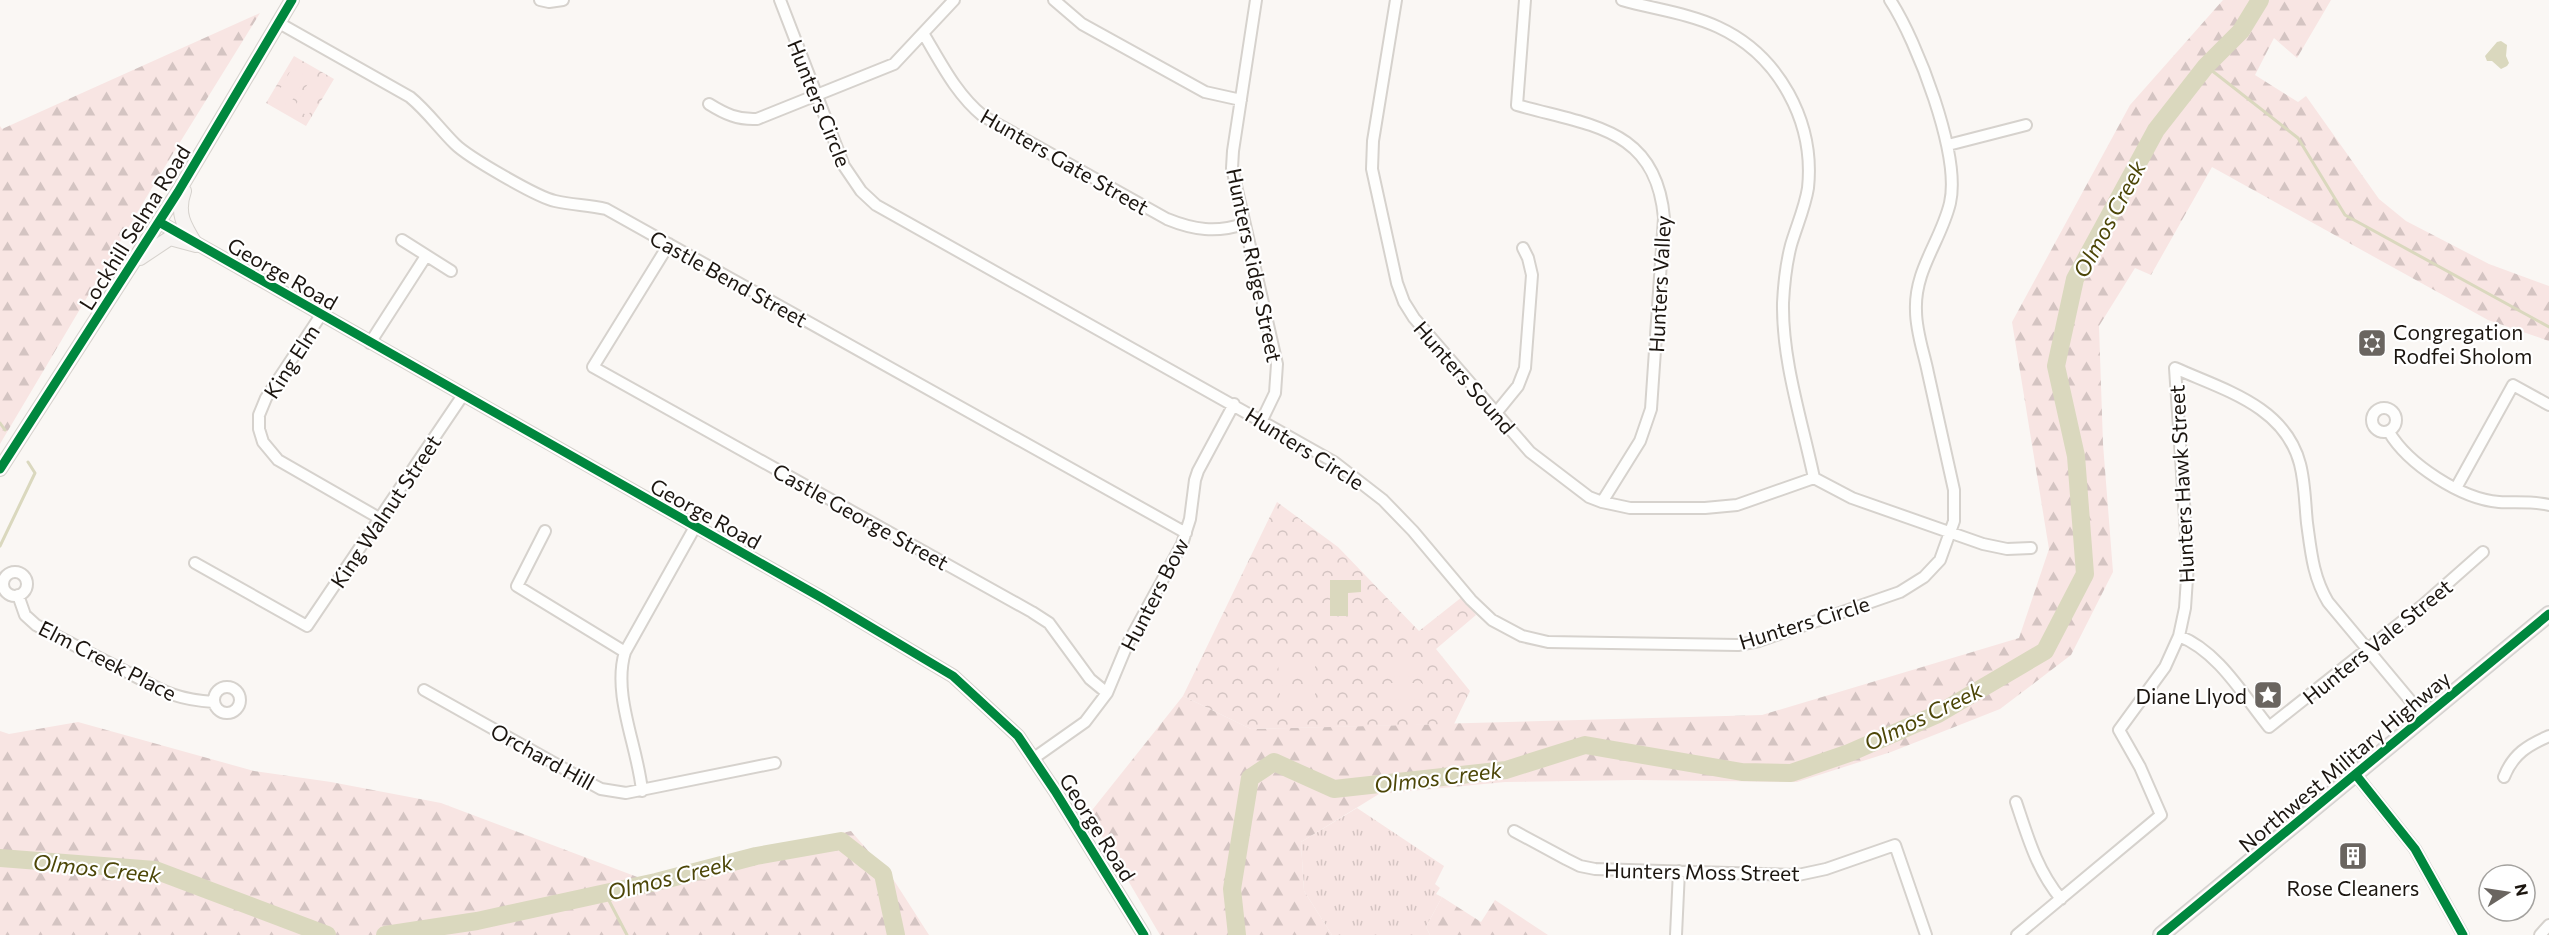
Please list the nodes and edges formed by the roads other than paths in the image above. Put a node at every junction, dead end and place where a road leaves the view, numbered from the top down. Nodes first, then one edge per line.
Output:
1 (292, 0) edge
2 (540, 0) edge
3 (563, 0) edge
4 (780, 0) edge
5 (954, 0) edge
6 (1054, 0) edge
7 (1256, 0) edge
8 (1396, 0) edge
9 (1525, 0) edge
10 (1622, 0) edge
11 (1890, 0) edge
12 (279, 23) junction
13 (922, 33) junction
14 (816, 96) junction
15 (1240, 100) junction
16 (709, 104) dead end
17 (2026, 125) dead end
18 (1948, 145) junction
19 (192, 169) junction
20 (159, 222) junction
21 (1244, 224) junction
22 (402, 240) dead end
23 (669, 244) junction
24 (196, 245) junction
25 (1523, 248) dead end
26 (426, 256) junction
27 (132, 264) junction
28 (451, 271) dead end
29 (321, 315) junction
30 (370, 343) junction
31 (463, 395) junction
32 (1234, 404) junction
33 (2549, 405) edge
34 (1496, 413) junction
35 (1262, 420) junction
36 (2389, 432) dead end
37 (0, 469) edge
38 (1814, 478) junction
39 (2456, 488) junction
40 (1602, 502) junction
41 (2549, 505) edge
42 (379, 518) junction
43 (695, 527) junction
44 (545, 531) dead end
45 (1186, 533) junction
46 (1951, 533) junction
47 (2031, 548) dead end
48 (2483, 552) dead end
49 (195, 563) dead end
50 (3, 574) edge
51 (18, 595) junction
52 (2549, 614) edge
53 (2179, 636) junction
54 (2367, 650) junction
55 (625, 652) junction
56 (424, 690) dead end
57 (1107, 693) junction
58 (214, 702) dead end
59 (2424, 717) junction
60 (2549, 736) edge
61 (1034, 758) junction
62 (775, 763) dead end
63 (2356, 775) junction
64 (2504, 777) dead end
65 (642, 791) junction
66 (2016, 802) dead end
67 (1514, 831) dead end
68 (1679, 872) junction
69 (2061, 899) junction
70 (2549, 925) edge
71 (1144, 935) edge
72 (1676, 935) edge
73 (1926, 935) edge
74 (2017, 935) edge
75 (2161, 935) edge
76 (2463, 935) edge
77 (2540, 935) edge

1 - 12 main road, Lockhill Selma Road
2 - 3 street
4 - 14 street, Hunters Circle
5 - 13 street
6 - 15 street
7 - 15 street, Hunters Ridge Street
8 - 34 street, Hunters Sound
9 - 40 street, Hunters Valley
10 - 38 street
11 - 18 street, Hunters Circle
12 - 19 main road, Lockhill Selma Road
12 - 23 street, Castle Bend Street
13 - 14 street
13 - 21 street, Hunters Gate Street
14 - 16 street
14 - 32 street, Hunters Circle
15 - 21 street, Hunters Ridge Street
17 - 18 street
18 - 46 street, Hunters Circle
19 - 20 main road, Lockhill Selma Road
19 - 24 main road
20 - 24 street, George Road
20 - 27 main road, Lockhill Selma Road
21 - 35 street, Hunters Ridge Street
22 - 26 street
23 - 45 street, Castle Bend Street
23 - 57 street, Castle George Street
24 - 27 main road
24 - 29 street, George Road
25 - 34 street
26 - 28 street
26 - 30 street
27 - 37 main road, Lockhill Selma Road
29 - 30 street, George Road
29 - 42 street, King Elm
30 - 31 street, George Road
31 - 42 street, King Walnut Street
31 - 43 street, George Road
32 - 35 street, Hunters Circle
32 - 45 street, Hunters Bow
33 - 39 street
34 - 40 street, Hunters Sound
35 - 46 street, Hunters Circle
36 - 39 street
38 - 40 street, Hunters Sound
38 - 46 street
39 - 41 street
42 - 49 street, King Walnut Street
43 - 55 street
43 - 61 street, George Road
44 - 55 street
45 - 57 street, Hunters Bow
46 - 47 street
48 - 54 street, Hunters Vale Street
50 - 51 street, Elm Creek Place
50 - 51 street, Elm Creek Place
51 - 58 street, Elm Creek Place
52 - 59 main road, Northwest Military Highway
53 - 54 street, Hunters Vale Street
53 - 54 street, Hunters Hawk Street
53 - 69 street, Hunters Hawk Street
54 - 59 street
55 - 65 street
56 - 65 street, Orchard Hill
57 - 61 street, Hunters Bow
59 - 63 main road, Northwest Military Highway
60 - 64 street
61 - 71 street, George Road
62 - 65 street, Orchard Hill
63 - 75 main road, Northwest Military Highway
63 - 76 street
66 - 69 street
67 - 68 street, Hunters Moss Street
68 - 72 street
68 - 73 street, Hunters Moss Street
69 - 74 street, Hunters Hawk Street
70 - 77 street

